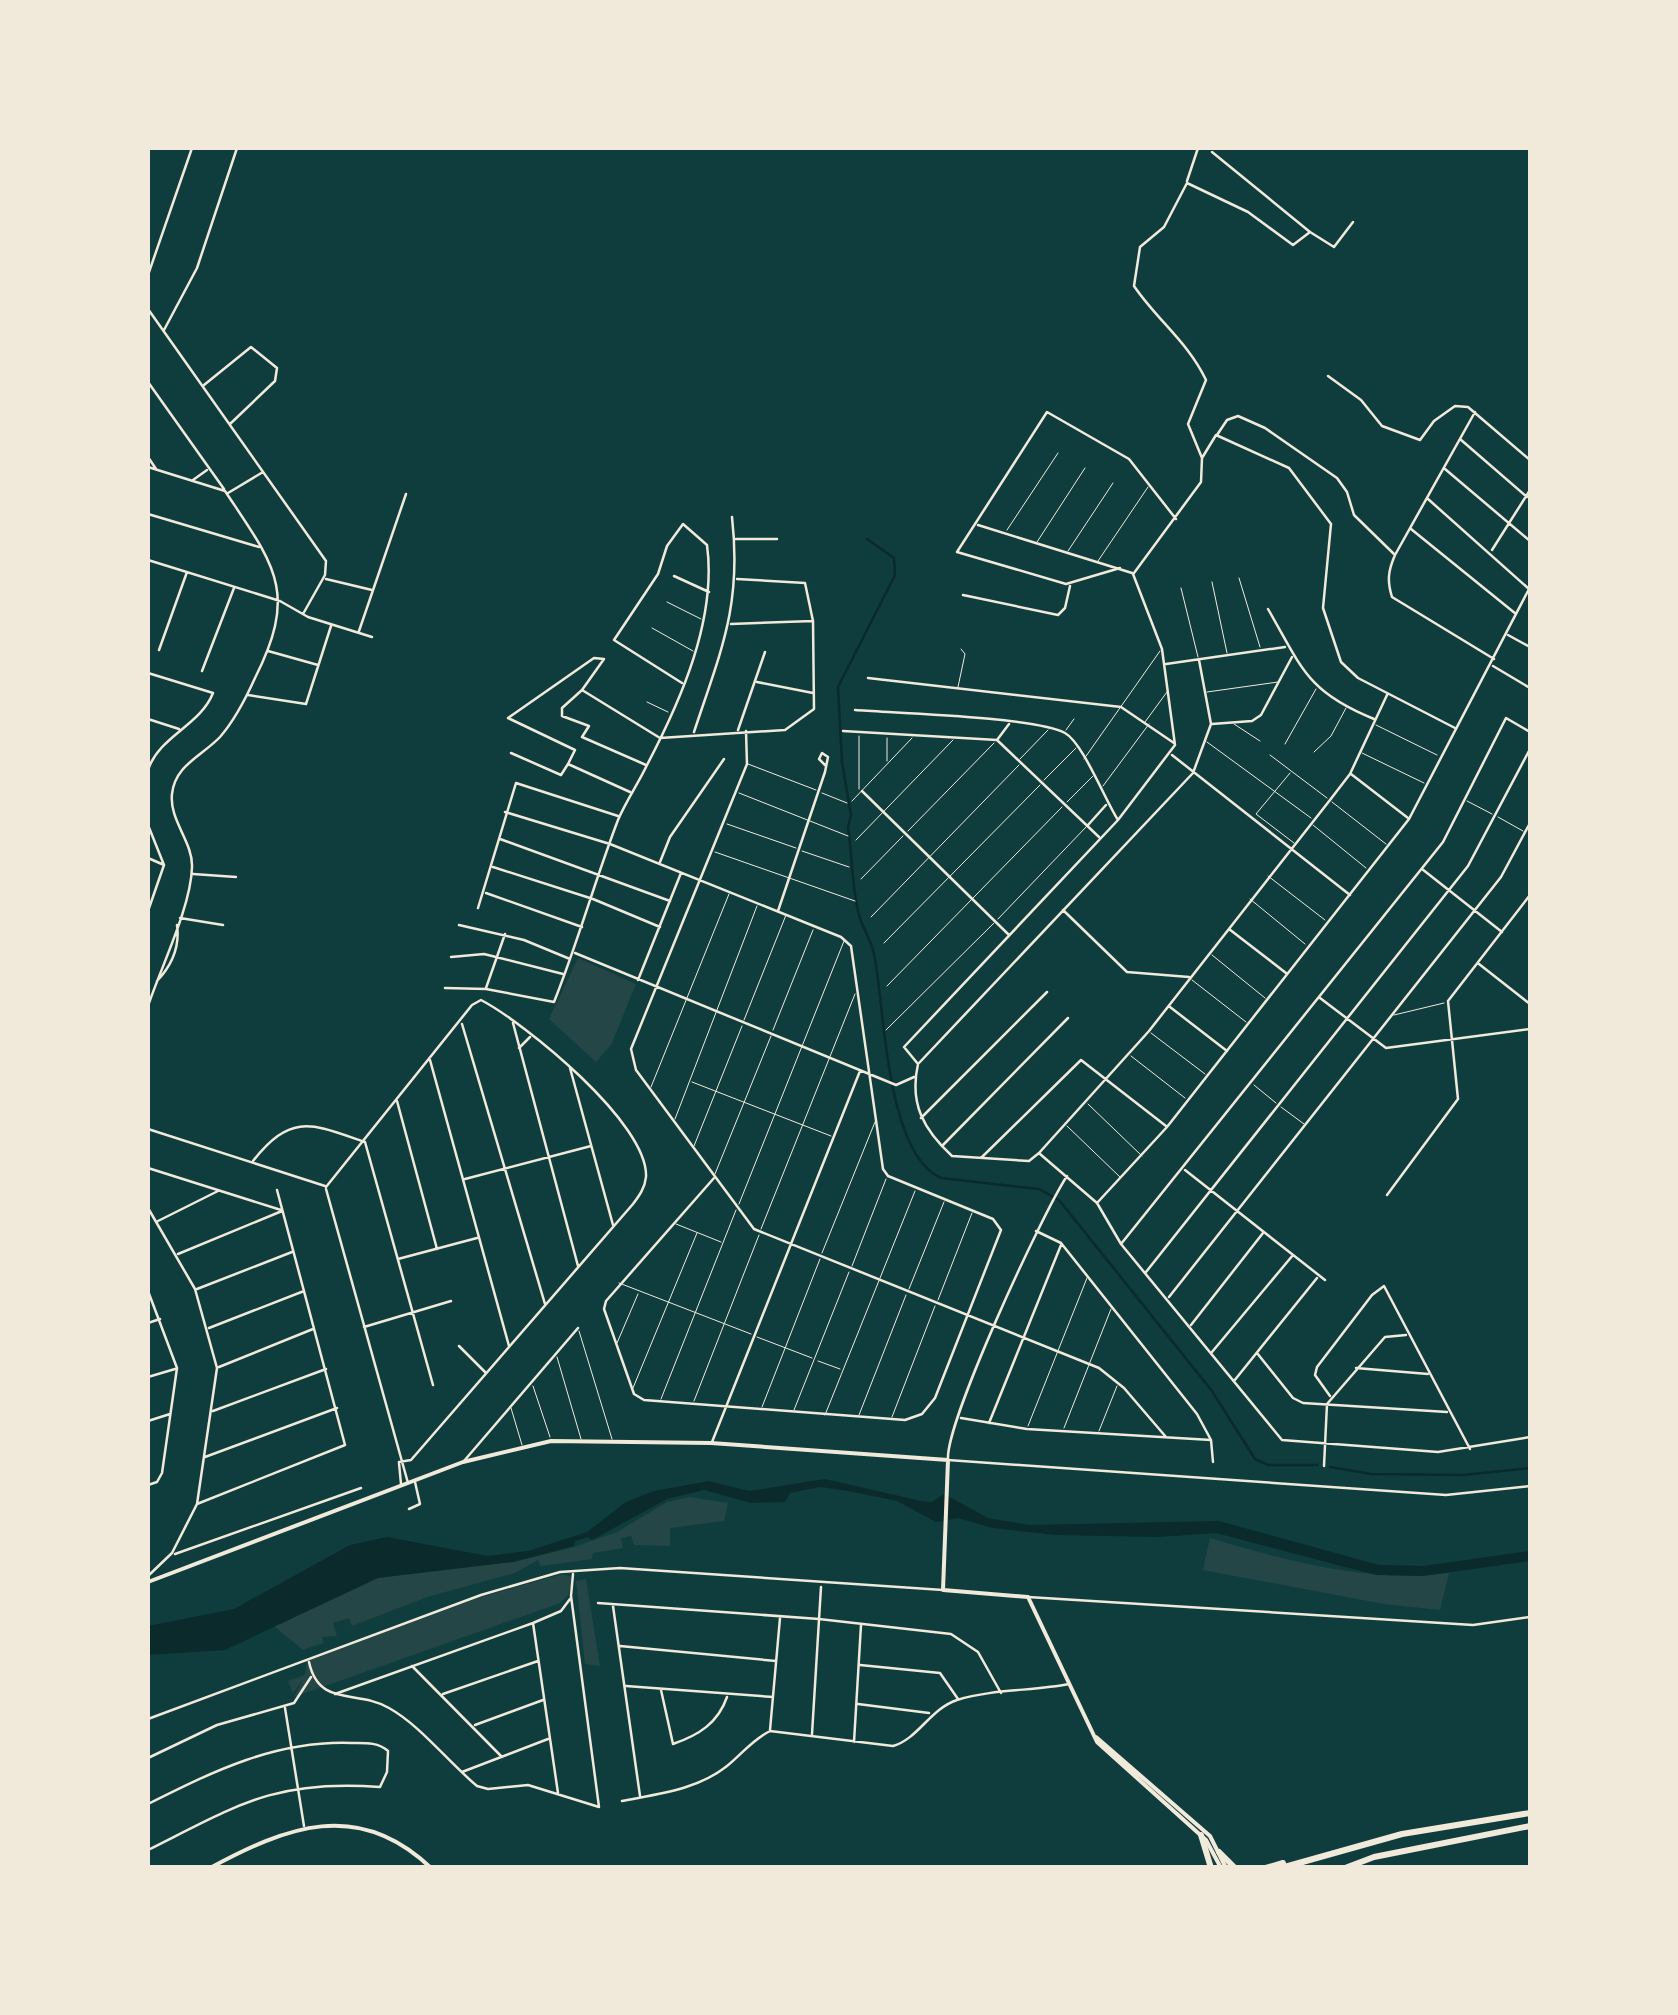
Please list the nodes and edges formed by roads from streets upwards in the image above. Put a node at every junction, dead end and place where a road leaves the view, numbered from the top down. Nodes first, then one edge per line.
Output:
1 (192, 148) edge
2 (237, 148) edge
3 (1198, 148) edge
4 (1212, 152) dead end
5 (1187, 183) junction
6 (1354, 222) dead end
7 (1310, 232) junction
8 (148, 276) edge
9 (148, 308) edge
10 (164, 330) junction
11 (1328, 376) dead end
12 (148, 382) edge
13 (203, 386) junction
14 (1474, 412) junction
15 (230, 424) junction
16 (1216, 435) junction
17 (1460, 439) junction
18 (148, 456) edge
19 (1202, 458) junction
20 (1530, 460) edge
21 (148, 467) edge
22 (1444, 468) junction
23 (209, 469) junction
24 (157, 470) junction
25 (263, 472) junction
26 (192, 481) junction
27 (1530, 490) edge
28 (226, 492) junction
29 (406, 494) dead end
30 (1527, 497) junction
31 (1428, 499) junction
32 (148, 514) edge
33 (732, 517) dead end
34 (1176, 519) junction
35 (975, 524) junction
36 (1510, 524) junction
37 (1410, 528) junction
38 (734, 539) junction
39 (778, 539) dead end
40 (1530, 541) edge
41 (261, 547) junction
42 (1491, 552) junction
43 (1395, 555) junction
44 (148, 560) edge
45 (1120, 568) junction
46 (188, 571) junction
47 (1134, 574) junction
48 (674, 576) dead end
49 (324, 578) junction
50 (737, 580) junction
51 (1070, 584) junction
52 (235, 587) junction
53 (373, 591) junction
54 (710, 592) junction
55 (963, 595) dead end
56 (280, 600) junction
57 (1268, 609) dead end
58 (303, 614) junction
59 (1516, 614) junction
60 (814, 621) junction
61 (331, 624) junction
62 (730, 624) junction
63 (359, 632) junction
64 (1506, 634) junction
65 (372, 636) dead end
66 (1287, 647) junction
67 (1530, 647) edge
68 (158, 650) dead end
69 (268, 651) junction
70 (764, 652) dead end
71 (1292, 657) junction
72 (1199, 660) junction
73 (1492, 661) junction
74 (1166, 664) junction
75 (320, 665) junction
76 (202, 671) dead end
77 (148, 672) edge
78 (868, 678) dead end
79 (756, 681) junction
80 (682, 683) junction
81 (1530, 688) edge
82 (582, 690) junction
83 (816, 693) junction
84 (247, 694) junction
85 (1387, 694) junction
86 (855, 710) dead end
87 (148, 719) edge
88 (1374, 722) junction
89 (1010, 723) junction
90 (1210, 724) junction
91 (1456, 728) junction
92 (182, 730) junction
93 (843, 730) dead end
94 (746, 731) junction
95 (738, 732) junction
96 (1530, 732) edge
97 (693, 734) junction
98 (582, 737) junction
99 (660, 738) junction
100 (996, 740) junction
101 (1175, 744) junction
102 (1530, 749) edge
103 (575, 750) junction
104 (511, 753) dead end
105 (1171, 754) junction
106 (724, 760) dead end
107 (149, 762) edge
108 (568, 764) junction
109 (647, 766) junction
110 (826, 766) dead end
111 (148, 770) edge
112 (1193, 773) junction
113 (1350, 774) junction
114 (861, 792) road end
115 (632, 793) junction
116 (1108, 804) junction
117 (505, 812) junction
118 (619, 816) junction
119 (1409, 819) junction
120 (1118, 820) junction
121 (1530, 823) edge
122 (148, 825) edge
123 (1087, 826) junction
124 (498, 838) junction
125 (1100, 838) junction
126 (610, 844) junction
127 (1289, 849) junction
128 (161, 856) junction
129 (148, 859) edge
130 (659, 864) junction
131 (164, 865) junction
132 (491, 867) junction
133 (1421, 868) junction
134 (602, 873) junction
135 (681, 873) junction
136 (192, 874) junction
137 (236, 877) dead end
138 (700, 880) junction
139 (1449, 890) junction
140 (484, 892) junction
141 (1350, 894) junction
142 (1530, 895) edge
143 (593, 899) junction
144 (670, 900) junction
145 (149, 904) edge
146 (478, 908) dead end
147 (1064, 910) junction
148 (1476, 910) junction
149 (148, 911) edge
150 (778, 912) junction
151 (178, 918) junction
152 (223, 925) dead end
153 (459, 925) dead end
154 (660, 926) junction
155 (584, 927) junction
156 (1228, 928) junction
157 (1503, 932) junction
158 (505, 934) junction
159 (1010, 935) junction
160 (574, 953) junction
161 (494, 956) junction
162 (451, 958) dead end
163 (572, 959) junction
164 (1478, 963) junction
165 (564, 974) junction
166 (1288, 974) junction
167 (1190, 978) junction
168 (638, 982) junction
169 (444, 988) dead end
170 (486, 989) junction
171 (656, 989) junction
172 (1047, 992) dead end
173 (1319, 997) junction
174 (1530, 1004) edge
175 (148, 1006) edge
176 (1169, 1006) junction
177 (1068, 1018) dead end
178 (1345, 1019) junction
179 (460, 1022) junction
180 (513, 1023) junction
181 (1530, 1029) edge
182 (530, 1037) junction
183 (1452, 1038) junction
184 (1372, 1040) junction
185 (518, 1049) junction
186 (1227, 1052) junction
187 (430, 1059) junction
188 (918, 1064) junction
189 (570, 1068) junction
190 (860, 1071) junction
191 (869, 1074) junction
192 (915, 1076) junction
193 (1107, 1079) junction
194 (397, 1099) junction
195 (920, 1119) junction
196 (1167, 1127) junction
197 (148, 1129) edge
198 (365, 1142) junction
199 (591, 1146) junction
200 (942, 1146) junction
201 (1039, 1153) junction
202 (548, 1157) junction
203 (980, 1159) junction
204 (253, 1161) junction
205 (148, 1168) edge
206 (506, 1168) junction
207 (1184, 1168) junction
208 (1066, 1176) junction
209 (714, 1178) junction
210 (464, 1180) junction
211 (326, 1187) junction
212 (220, 1190) junction
213 (277, 1190) dead end
214 (1212, 1190) junction
215 (1387, 1195) dead end
216 (1097, 1204) junction
217 (148, 1208) edge
218 (283, 1210) junction
219 (1237, 1210) junction
220 (156, 1222) junction
221 (613, 1226) junction
222 (1036, 1231) junction
223 (1264, 1232) junction
224 (480, 1238) junction
225 (792, 1243) junction
226 (1061, 1244) junction
227 (1122, 1244) junction
228 (438, 1249) junction
229 (294, 1251) junction
230 (177, 1254) junction
231 (1293, 1255) junction
232 (397, 1260) junction
233 (578, 1268) junction
234 (1146, 1272) junction
235 (1319, 1276) junction
236 (1324, 1280) dead end
237 (196, 1290) junction
238 (148, 1291) edge
239 (304, 1291) junction
240 (1168, 1298) junction
241 (450, 1302) dead end
242 (545, 1306) junction
243 (411, 1313) junction
244 (968, 1314) junction
245 (161, 1318) junction
246 (148, 1323) edge
247 (996, 1326) junction
248 (1190, 1326) junction
249 (362, 1327) junction
250 (578, 1328) road end
251 (208, 1329) junction
252 (314, 1329) junction
253 (1023, 1336) junction
254 (1410, 1336) junction
255 (459, 1346) dead end
256 (509, 1346) junction
257 (1211, 1353) junction
258 (1257, 1353) junction
259 (177, 1368) junction
260 (217, 1368) junction
261 (1355, 1368) junction
262 (326, 1369) junction
263 (486, 1373) junction
264 (1430, 1374) junction
265 (148, 1377) edge
266 (1234, 1382) junction
267 (433, 1385) dead end
268 (1330, 1396) junction
269 (1327, 1404) junction
270 (726, 1407) junction
271 (337, 1408) junction
272 (212, 1412) junction
273 (1451, 1412) junction
274 (171, 1414) junction
275 (959, 1417) junction
276 (148, 1421) edge
277 (989, 1424) junction
278 (1166, 1437) junction
279 (1530, 1437) edge
280 (1211, 1440) junction
281 (711, 1443) junction
282 (1325, 1444) junction
283 (1470, 1450) junction
284 (204, 1457) junction
285 (948, 1460) junction
286 (399, 1462) junction
287 (463, 1462) junction
288 (1213, 1462) dead end
289 (1324, 1466) dead end
290 (415, 1481) junction
291 (148, 1485) edge
292 (405, 1485) junction
293 (1530, 1486) edge
294 (362, 1488) dead end
295 (197, 1504) junction
296 (409, 1509) dead end
297 (172, 1553) junction
298 (574, 1573) junction
299 (148, 1579) edge
300 (821, 1584) junction
301 (943, 1590) junction
302 (571, 1596) junction
303 (1028, 1597) junction
304 (598, 1604) dead end
305 (612, 1604) junction
306 (780, 1616) junction
307 (1530, 1617) edge
308 (819, 1619) junction
309 (861, 1623) junction
310 (533, 1624) junction
311 (618, 1646) junction
312 (309, 1660) junction
313 (538, 1661) junction
314 (776, 1661) junction
315 (411, 1665) junction
316 (858, 1665) junction
317 (312, 1676) junction
318 (1070, 1684) junction
319 (624, 1686) junction
320 (660, 1688) junction
321 (441, 1694) junction
322 (728, 1694) junction
323 (1002, 1694) junction
324 (333, 1695) junction
325 (773, 1698) junction
326 (544, 1700) junction
327 (958, 1700) junction
328 (856, 1704) junction
329 (285, 1706) junction
330 (930, 1713) junction
331 (148, 1718) edge
332 (474, 1726) junction
333 (770, 1730) junction
334 (812, 1735) junction
335 (550, 1738) junction
336 (1096, 1738) junction
337 (854, 1743) junction
338 (291, 1746) junction
339 (502, 1757) junction
340 (148, 1758) edge
341 (461, 1773) junction
342 (297, 1785) junction
343 (558, 1794) junction
344 (641, 1797) junction
345 (622, 1801) dead end
346 (148, 1804) edge
347 (1530, 1813) edge
348 (1489, 1818) junction
349 (304, 1826) junction
350 (1530, 1826) edge
351 (1201, 1835) junction
352 (148, 1850) edge
353 (1219, 1852) junction
354 (1358, 1863) junction
355 (210, 1868) edge
356 (431, 1868) edge
357 (1211, 1868) edge
358 (1223, 1868) edge
359 (1235, 1868) edge
360 (1266, 1868) edge
361 (1282, 1868) edge
362 (1337, 1868) edge
363 (1345, 1868) edge

1 - 8 street
2 - 10 street
3 - 5 street
4 - 7 street
5 - 7 street
5 - 19 street
6 - 7 street
9 - 10 street
10 - 13 street
11 - 14 street
12 - 23 street
13 - 15 street
13 - 15 street
14 - 17 street
14 - 20 street
15 - 25 street
16 - 19 street
16 - 43 street
16 - 85 street
17 - 22 street
17 - 30 street
18 - 24 street
19 - 34 street
21 - 24 street
22 - 31 street
22 - 36 street
23 - 26 street
23 - 28 street
24 - 26 street
25 - 28 street
25 - 49 street
26 - 28 street
27 - 30 street
28 - 41 street
29 - 53 street
30 - 36 street
31 - 37 street
31 - 42 street
32 - 41 street
33 - 38 street
34 - 35 street
34 - 47 street
35 - 45 street
35 - 51 street
36 - 40 street
36 - 42 street
37 - 43 street
37 - 59 street
38 - 39 street
38 - 50 street
41 - 56 street
42 - 59 street
43 - 73 street
44 - 46 street
45 - 47 street
45 - 51 street
46 - 52 street
46 - 68 street
47 - 74 street
48 - 54 street
49 - 53 street
49 - 58 street
50 - 60 street
50 - 62 street
51 - 55 street
52 - 56 street
52 - 76 street
53 - 63 street
54 - 80 street
54 - 80 street
56 - 58 street
56 - 69 street
57 - 66 street
58 - 61 street
59 - 64 street
60 - 62 street
60 - 83 street
61 - 63 street
61 - 75 street
62 - 97 street
63 - 65 street
64 - 67 street
64 - 73 street
66 - 71 street
66 - 72 street
69 - 75 street
69 - 84 street
70 - 79 street
71 - 88 street
71 - 90 street
72 - 74 street
72 - 90 street
73 - 81 street
73 - 91 street
74 - 101 street
75 - 84 street
77 - 92 street
78 - 101 street
79 - 83 street
79 - 95 street
80 - 99 street
82 - 98 street
82 - 99 street
82 - 103 street
83 - 94 street
84 - 136 street
85 - 88 street
85 - 91 street
86 - 89 street
87 - 92 street
88 - 113 street
89 - 100 street
89 - 116 street
90 - 112 street
91 - 119 street
92 - 107 street
93 - 100 street
94 - 95 street
94 - 138 street
95 - 97 street
96 - 133 street
97 - 99 street
98 - 103 street
98 - 109 street
99 - 109 street
100 - 123 street
101 - 105 street
102 - 139 street
103 - 108 street
104 - 108 street
105 - 112 street
105 - 120 street
106 - 130 street
107 - 111 street
108 - 115 street
109 - 115 street
110 - 150 street
112 - 127 street
112 - 147 street
113 - 119 street
113 - 127 street
114 - 159 street
115 - 118 street
116 - 120 street
116 - 123 street
117 - 118 street
117 - 124 street
117 - 126 street
118 - 126 street
119 - 141 street
120 - 125 street
121 - 148 street
122 - 128 street
123 - 125 street
124 - 132 street
124 - 134 street
125 - 159 street
126 - 130 street
126 - 134 street
127 - 141 street
127 - 156 street
128 - 129 street
128 - 131 street
129 - 131 street
130 - 135 street
131 - 145 street
132 - 140 street
132 - 143 street
133 - 139 street
133 - 173 street
134 - 143 street
134 - 144 street
135 - 138 street
135 - 144 street
136 - 137 street
136 - 151 street
138 - 150 street
138 - 171 street
139 - 148 street
139 - 178 street
140 - 146 street
140 - 155 street
141 - 166 street
142 - 157 street
143 - 154 street
143 - 155 street
144 - 154 street
145 - 149 street
147 - 167 street
147 - 188 street
148 - 157 street
148 - 184 street
150 - 191 street
151 - 152 street
151 - 175 street
153 - 158 street
154 - 168 street
155 - 160 street
156 - 166 street
156 - 167 street
157 - 164 street
158 - 161 street
158 - 163 street
159 - 188 street
160 - 163 street
160 - 168 street
161 - 162 street
161 - 165 street
161 - 170 street
163 - 165 street
164 - 174 street
164 - 183 street
165 - 170 street
166 - 186 street
167 - 176 street
168 - 171 street
169 - 170 street
171 - 190 street
171 - 209 street
172 - 195 street
173 - 178 street
173 - 207 street
176 - 186 street
176 - 193 street
177 - 200 street
178 - 184 street
178 - 214 street
179 - 180 street
179 - 187 street
179 - 206 street
180 - 182 street
180 - 185 street
181 - 183 street
182 - 185 street
182 - 189 street
183 - 184 street
183 - 215 street
184 - 219 street
185 - 202 street
186 - 196 street
187 - 194 street
187 - 210 street
188 - 192 street
189 - 199 street
189 - 221 street
190 - 191 street
190 - 225 street
191 - 192 street
191 - 244 street
192 - 195 street
193 - 196 street
193 - 201 street
193 - 203 street
194 - 198 street
194 - 228 street
195 - 200 street
196 - 216 street
197 - 204 street
198 - 204 street
198 - 211 street
198 - 232 street
199 - 202 street
199 - 221 street
200 - 203 street
201 - 203 street
201 - 208 street
202 - 206 street
202 - 233 street
204 - 211 street
205 - 212 street
206 - 210 street
206 - 242 street
207 - 214 street
207 - 227 street
208 - 216 street
208 - 222 street
209 - 225 street
209 - 270 street
210 - 224 street
211 - 249 street
212 - 218 street
212 - 220 street
213 - 218 street
214 - 219 street
214 - 234 street
216 - 227 street
217 - 220 street
218 - 229 street
218 - 230 street
219 - 223 street
219 - 240 street
220 - 230 street
221 - 233 street
222 - 226 street
222 - 247 street
223 - 231 street
223 - 248 street
224 - 228 street
224 - 256 street
225 - 244 street
225 - 270 street
226 - 253 street
226 - 280 street
227 - 234 street
228 - 232 street
229 - 237 street
229 - 239 street
230 - 237 street
231 - 235 street
231 - 257 street
232 - 243 street
233 - 242 street
234 - 240 street
235 - 236 street
235 - 258 street
237 - 251 street
238 - 245 street
239 - 251 street
239 - 252 street
240 - 248 street
241 - 243 street
242 - 256 street
243 - 249 street
243 - 267 street
244 - 247 street
244 - 270 street
245 - 246 street
245 - 259 street
247 - 253 street
247 - 275 street
248 - 257 street
249 - 286 street
250 - 287 street
251 - 260 street
252 - 260 street
252 - 262 street
253 - 277 street
253 - 278 street
254 - 261 street
254 - 264 street
254 - 268 street
255 - 263 street
256 - 263 street
257 - 266 street
258 - 266 street
258 - 269 street
259 - 265 street
259 - 274 street
260 - 272 street
261 - 264 street
261 - 268 street
262 - 271 street
262 - 272 street
263 - 286 street
264 - 273 street
266 - 282 street
268 - 269 street
269 - 273 street
269 - 282 street
270 - 281 street
271 - 284 street
271 - 295 street
272 - 284 street
273 - 283 street
274 - 276 street
274 - 291 street
275 - 277 street
275 - 285 street
277 - 278 street
278 - 280 street
279 - 283 street
280 - 288 street
281 - 285 street
281 - 287 street
282 - 283 street
282 - 289 street
284 - 295 street
285 - 293 street
285 - 301 street
286 - 292 street
287 - 290 street
290 - 292 street
290 - 296 street
292 - 299 street
294 - 297 street
295 - 297 street
297 - 299 street
298 - 300 street
298 - 302 street
298 - 312 street
300 - 301 street
300 - 308 street
301 - 303 street
302 - 310 street
302 - 343 street
303 - 307 street
303 - 318 street
304 - 305 street
305 - 306 street
305 - 311 street
306 - 308 street
306 - 314 street
308 - 309 street
308 - 334 street
309 - 316 street
309 - 323 street
310 - 313 street
310 - 315 street
311 - 314 street
311 - 319 street
312 - 317 street
312 - 331 street
313 - 321 street
313 - 326 street
314 - 325 street
315 - 321 street
315 - 324 street
316 - 327 street
316 - 328 street
317 - 324 street
317 - 329 street
318 - 323 street
318 - 336 street
319 - 320 street
319 - 344 street
320 - 322 street
320 - 322 street
321 - 332 street
322 - 325 street
323 - 327 street
324 - 341 street
325 - 333 street
326 - 332 street
326 - 335 street
327 - 330 street
328 - 330 street
328 - 337 street
329 - 338 street
329 - 340 street
330 - 337 street
332 - 339 street
333 - 334 street
333 - 344 street
334 - 337 street
335 - 339 street
335 - 343 street
336 - 351 street
336 - 353 street
338 - 342 street
338 - 342 street
338 - 346 street
339 - 341 street
341 - 343 street
342 - 349 street
342 - 352 street
344 - 345 street
347 - 348 highway
348 - 360 highway
348 - 361 highway
349 - 355 street
349 - 356 street
350 - 354 highway
351 - 357 highway
351 - 358 street
353 - 358 street
353 - 359 highway
354 - 362 highway
354 - 363 highway

